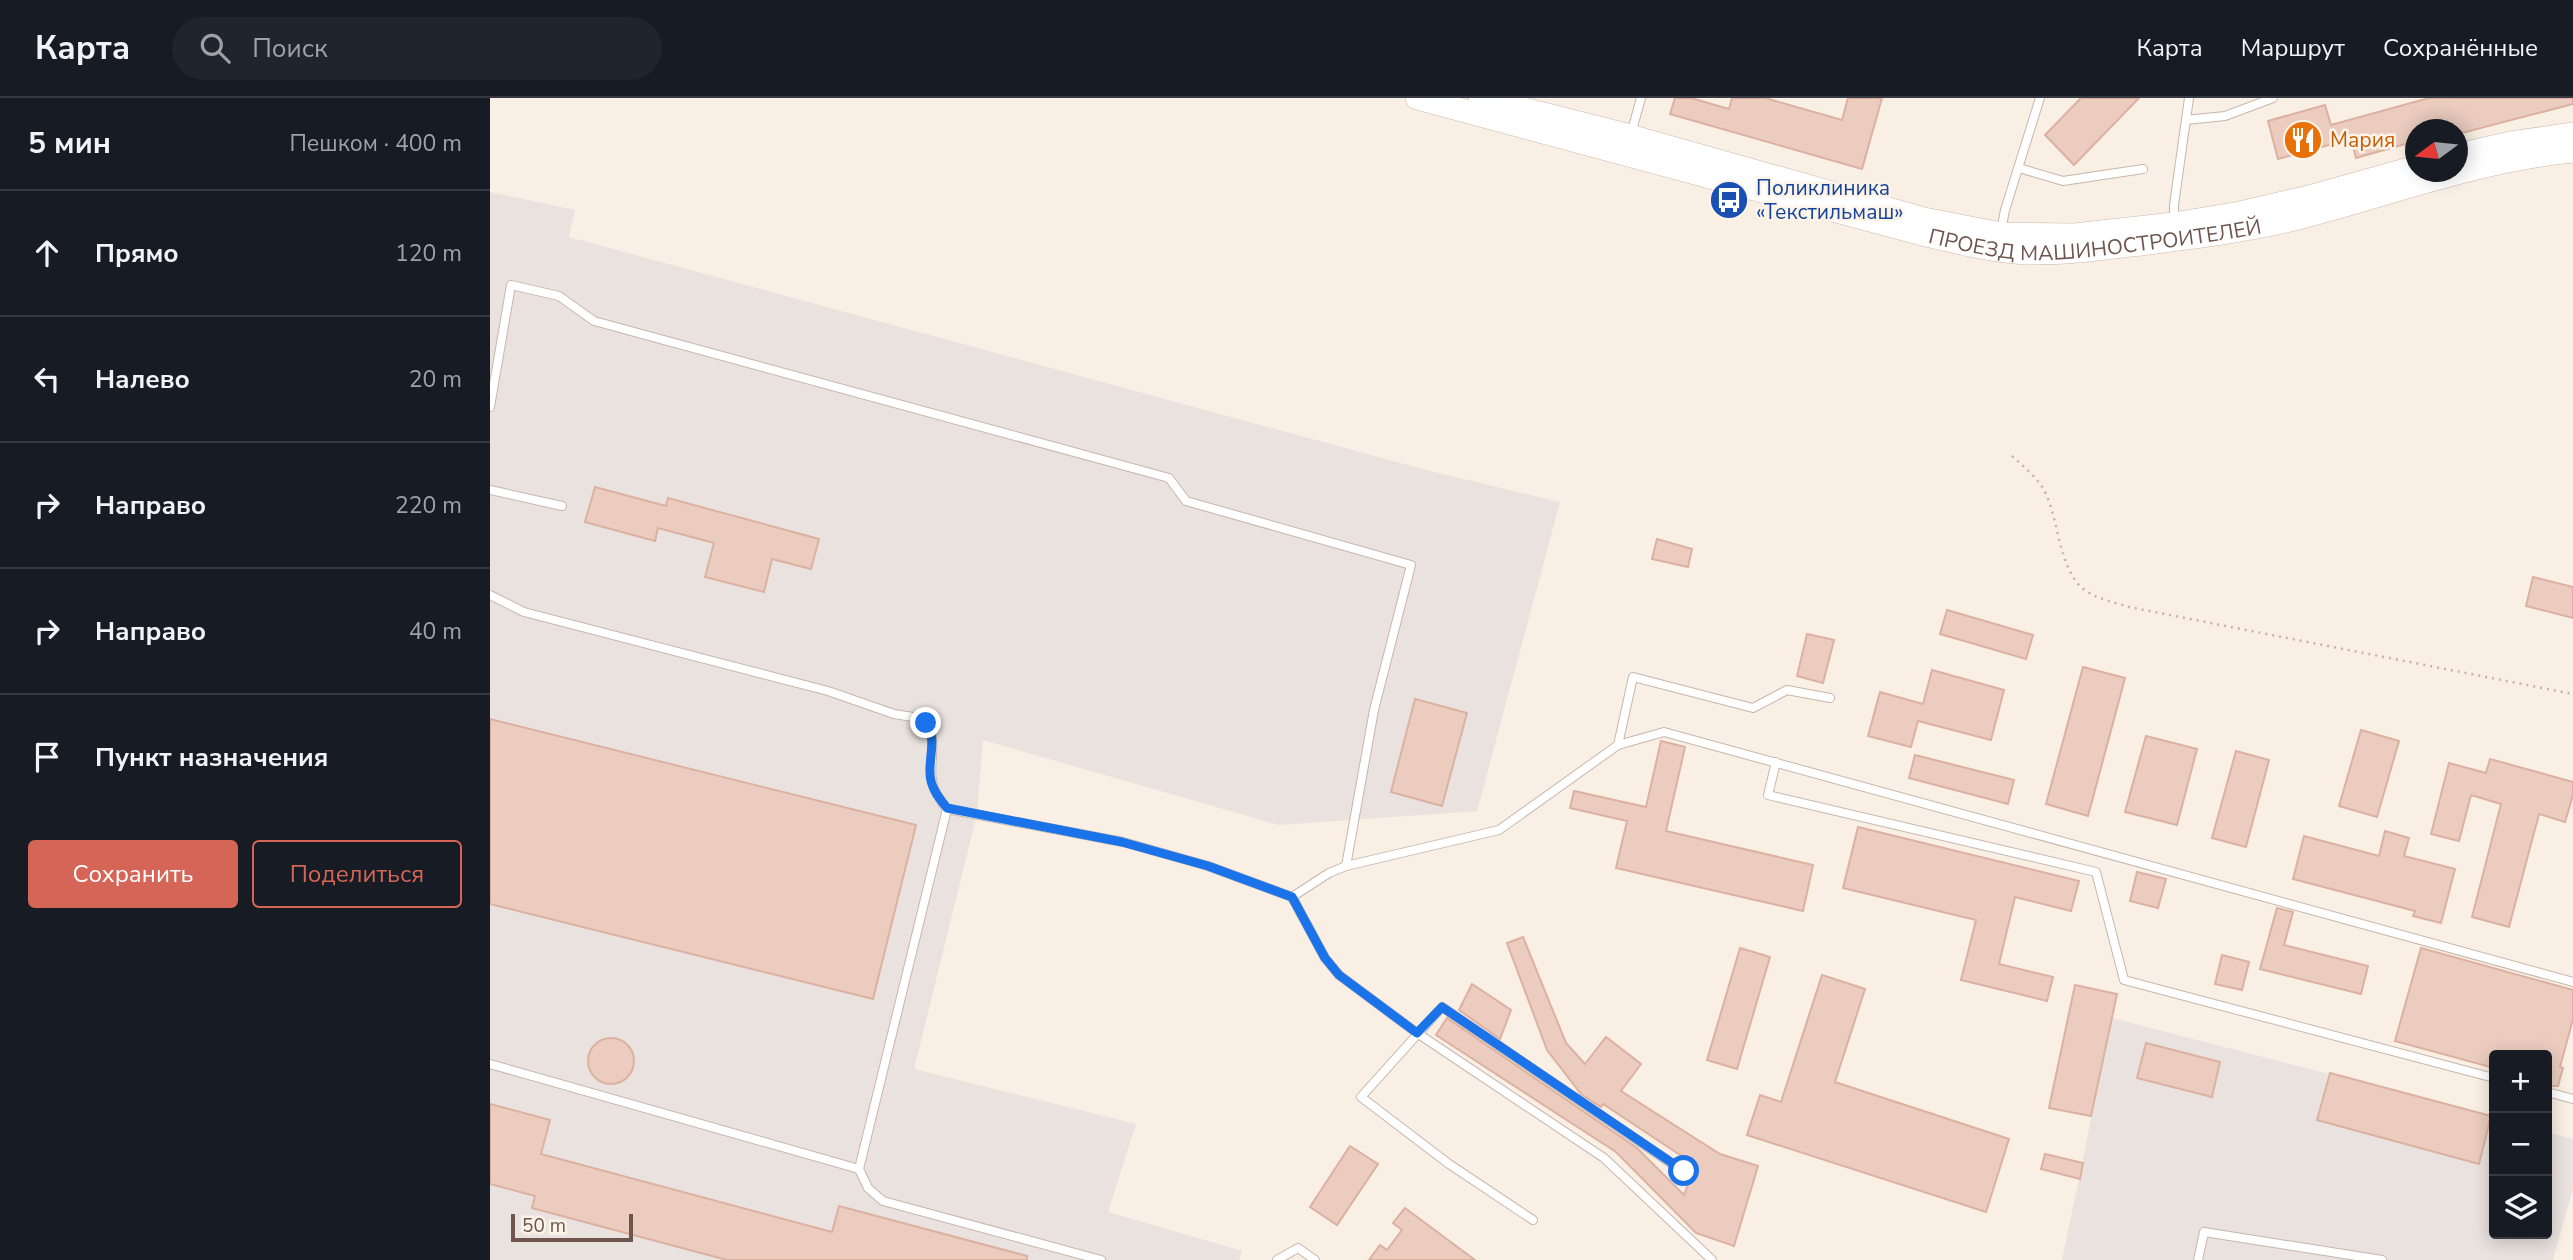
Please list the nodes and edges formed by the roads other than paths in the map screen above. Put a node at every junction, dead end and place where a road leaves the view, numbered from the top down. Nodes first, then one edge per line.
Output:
1 (1418, 98) edge
2 (1480, 98) edge
3 (1641, 98) edge
4 (2040, 98) edge
5 (2189, 98) edge
6 (2273, 98) edge
7 (2186, 120) junction
8 (2573, 134) edge
9 (1627, 145) junction
10 (2573, 151) edge
11 (2468, 153) edge
12 (2019, 168) junction
13 (2143, 169) dead end
14 (2405, 170) edge
15 (2175, 224) junction
16 (2001, 234) junction
17 (490, 407) edge
18 (490, 490) edge
19 (562, 506) dead end
20 (490, 595) edge
21 (1830, 698) dead end
22 (1618, 745) junction
23 (1776, 762) junction
24 (947, 808) junction
25 (1346, 866) junction
26 (1292, 897) junction
27 (2573, 982) edge
28 (1417, 1033) junction
29 (490, 1064) edge
30 (2489, 1077) edge
31 (2552, 1093) edge
32 (2573, 1099) edge
33 (859, 1169) junction
34 (1684, 1171) dead end
35 (1534, 1220) dead end
36 (1101, 1260) edge
37 (1277, 1260) edge
38 (1315, 1260) edge
39 (1712, 1260) edge
40 (2198, 1260) edge
41 (2382, 1260) edge

1 - 9 main road, ПРОЕЗД МАШИНОСТРОИТЕЛЕЙ
2 - 9 main road, ПРОЕЗД МАШИНОСТРОИТЕЛЕЙ
3 - 9 lane
4 - 12 lane
5 - 7 lane
6 - 7 lane
7 - 15 lane
8 - 11 main road
9 - 10 main road, ПРОЕЗД МАШИНОСТРОИТЕЛЕЙ
9 - 16 main road, ПРОЕЗД МАШИНОСТРОИТЕЛЕЙ
12 - 13 lane
12 - 16 lane
14 - 15 main road, ПРОЕЗД МАШИНОСТРОИТЕЛЕЙ
15 - 16 main road, ПРОЕЗД МАШИНОСТРОИТЕЛЕЙ
17 - 25 lane
18 - 19 lane
20 - 24 lane
21 - 22 lane
22 - 23 lane
22 - 25 lane
23 - 27 lane
23 - 30 lane
24 - 26 lane
24 - 33 lane
25 - 26 lane
26 - 28 lane
28 - 34 lane
28 - 35 lane
28 - 39 lane
29 - 33 lane
31 - 32 lane
33 - 36 lane
37 - 38 lane
40 - 41 lane

